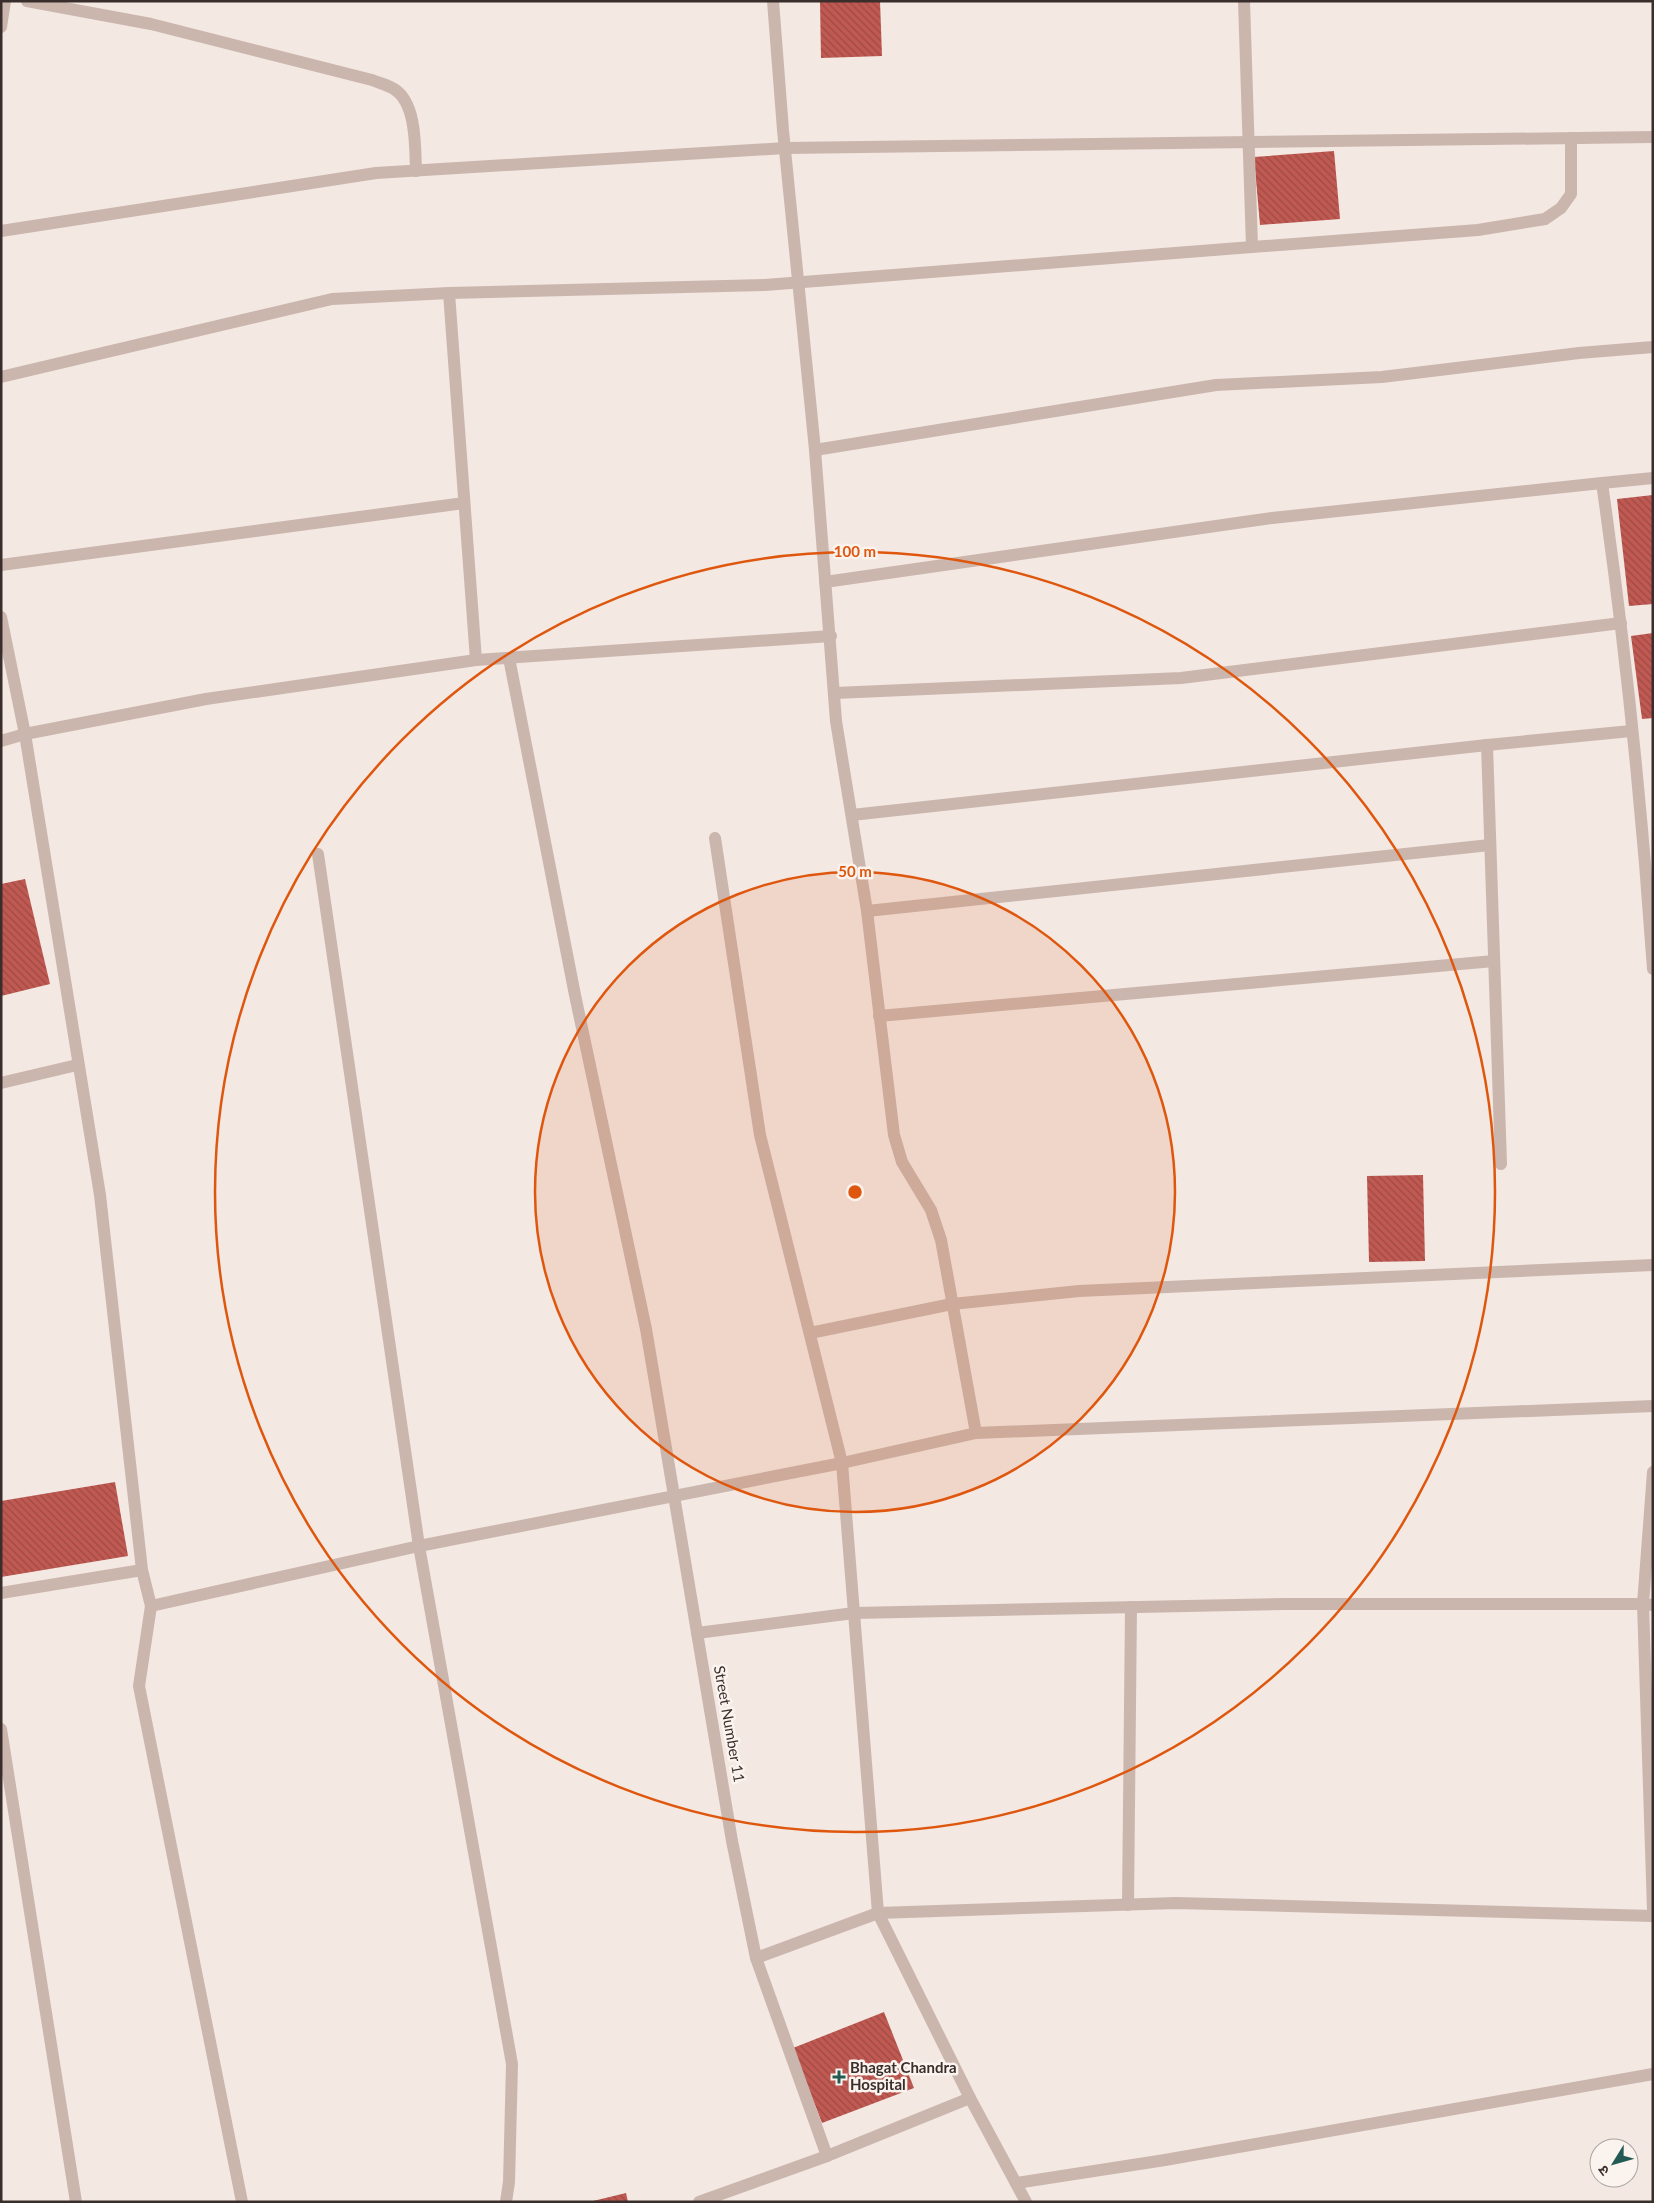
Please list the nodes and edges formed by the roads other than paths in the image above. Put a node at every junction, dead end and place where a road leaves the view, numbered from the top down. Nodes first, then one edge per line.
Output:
1 (5, 1) edge
2 (27, 1) edge
3 (773, 1) edge
4 (1244, 1) edge
5 (1, 27) edge
6 (1653, 137) edge
7 (1571, 138) junction
8 (1248, 142) junction
9 (785, 148) junction
10 (416, 171) junction
11 (1, 231) edge
12 (1252, 247) junction
13 (798, 282) junction
14 (448, 293) junction
15 (1653, 347) edge
16 (1, 376) edge
17 (815, 450) junction
18 (1653, 478) edge
19 (1602, 483) junction
20 (464, 503) junction
21 (1, 565) edge
22 (825, 582) junction
23 (1, 617) edge
24 (1621, 623) junction
25 (831, 636) junction
26 (509, 658) junction
27 (476, 660) junction
28 (835, 693) junction
29 (1631, 731) junction
30 (25, 734) junction
31 (1, 741) edge
32 (1487, 745) junction
33 (852, 815) junction
34 (715, 838) dead end
35 (1490, 845) junction
36 (1649, 851) edge
37 (318, 854) dead end
38 (867, 912) junction
39 (1494, 961) junction
40 (1653, 969) edge
41 (878, 1016) junction
42 (77, 1065) junction
43 (1, 1083) edge
44 (1500, 1164) dead end
45 (1653, 1265) edge
46 (952, 1304) junction
47 (810, 1333) junction
48 (1653, 1406) edge
49 (976, 1433) junction
50 (842, 1463) junction
51 (1653, 1472) edge
52 (674, 1495) junction
53 (1651, 1530) edge
54 (418, 1546) junction
55 (142, 1570) junction
56 (1, 1593) edge
57 (1648, 1605) edge
58 (150, 1606) junction
59 (1132, 1607) junction
60 (854, 1613) junction
61 (697, 1633) junction
62 (1, 1729) edge
63 (1128, 1905) junction
64 (1653, 1910) edge
65 (878, 1913) junction
66 (1653, 1916) edge
67 (756, 1958) junction
68 (1653, 2074) edge
69 (970, 2098) junction
70 (827, 2156) junction
71 (1016, 2183) junction
72 (76, 2202) edge
73 (242, 2202) edge
74 (506, 2202) edge
75 (699, 2202) edge
76 (1026, 2202) edge

1 - 5 street
2 - 10 street
3 - 9 street
4 - 8 street
6 - 7 street
7 - 8 street
7 - 12 street
8 - 9 street
8 - 12 street
9 - 10 street
9 - 13 street
10 - 11 street
12 - 13 street
13 - 14 street
13 - 17 street
14 - 16 street
14 - 20 street
15 - 17 street
17 - 22 street
18 - 19 street
19 - 22 street
19 - 24 street
20 - 21 street
20 - 27 street
22 - 25 street
23 - 30 street
24 - 28 street
24 - 29 street
25 - 26 street
25 - 28 street
26 - 27 street
26 - 52 street, Street Number 11
27 - 30 street
28 - 33 street
29 - 32 street
29 - 36 street
30 - 31 street
30 - 42 street
32 - 33 street
32 - 35 street
33 - 38 street
34 - 47 street
35 - 38 street
35 - 39 street
36 - 40 street
37 - 54 street
38 - 41 street
39 - 41 street
39 - 44 street
41 - 46 street
42 - 43 street
42 - 55 street
45 - 46 street
46 - 47 street
46 - 49 street
47 - 50 street
48 - 49 street
49 - 50 street
50 - 52 street
50 - 60 street
51 - 53 street
52 - 54 street
52 - 61 street, Street Number 11
53 - 57 street
54 - 58 street
54 - 74 street
55 - 56 street
55 - 58 street
57 - 59 street
57 - 64 street
58 - 73 street
59 - 60 street
59 - 63 street
60 - 61 street
60 - 65 street
61 - 67 street, Street Number 11
62 - 72 street
63 - 65 street
63 - 66 street
65 - 67 street
65 - 69 street
67 - 70 street, Street Number 11
68 - 71 street
69 - 70 street
69 - 71 street
70 - 75 street
71 - 76 street

